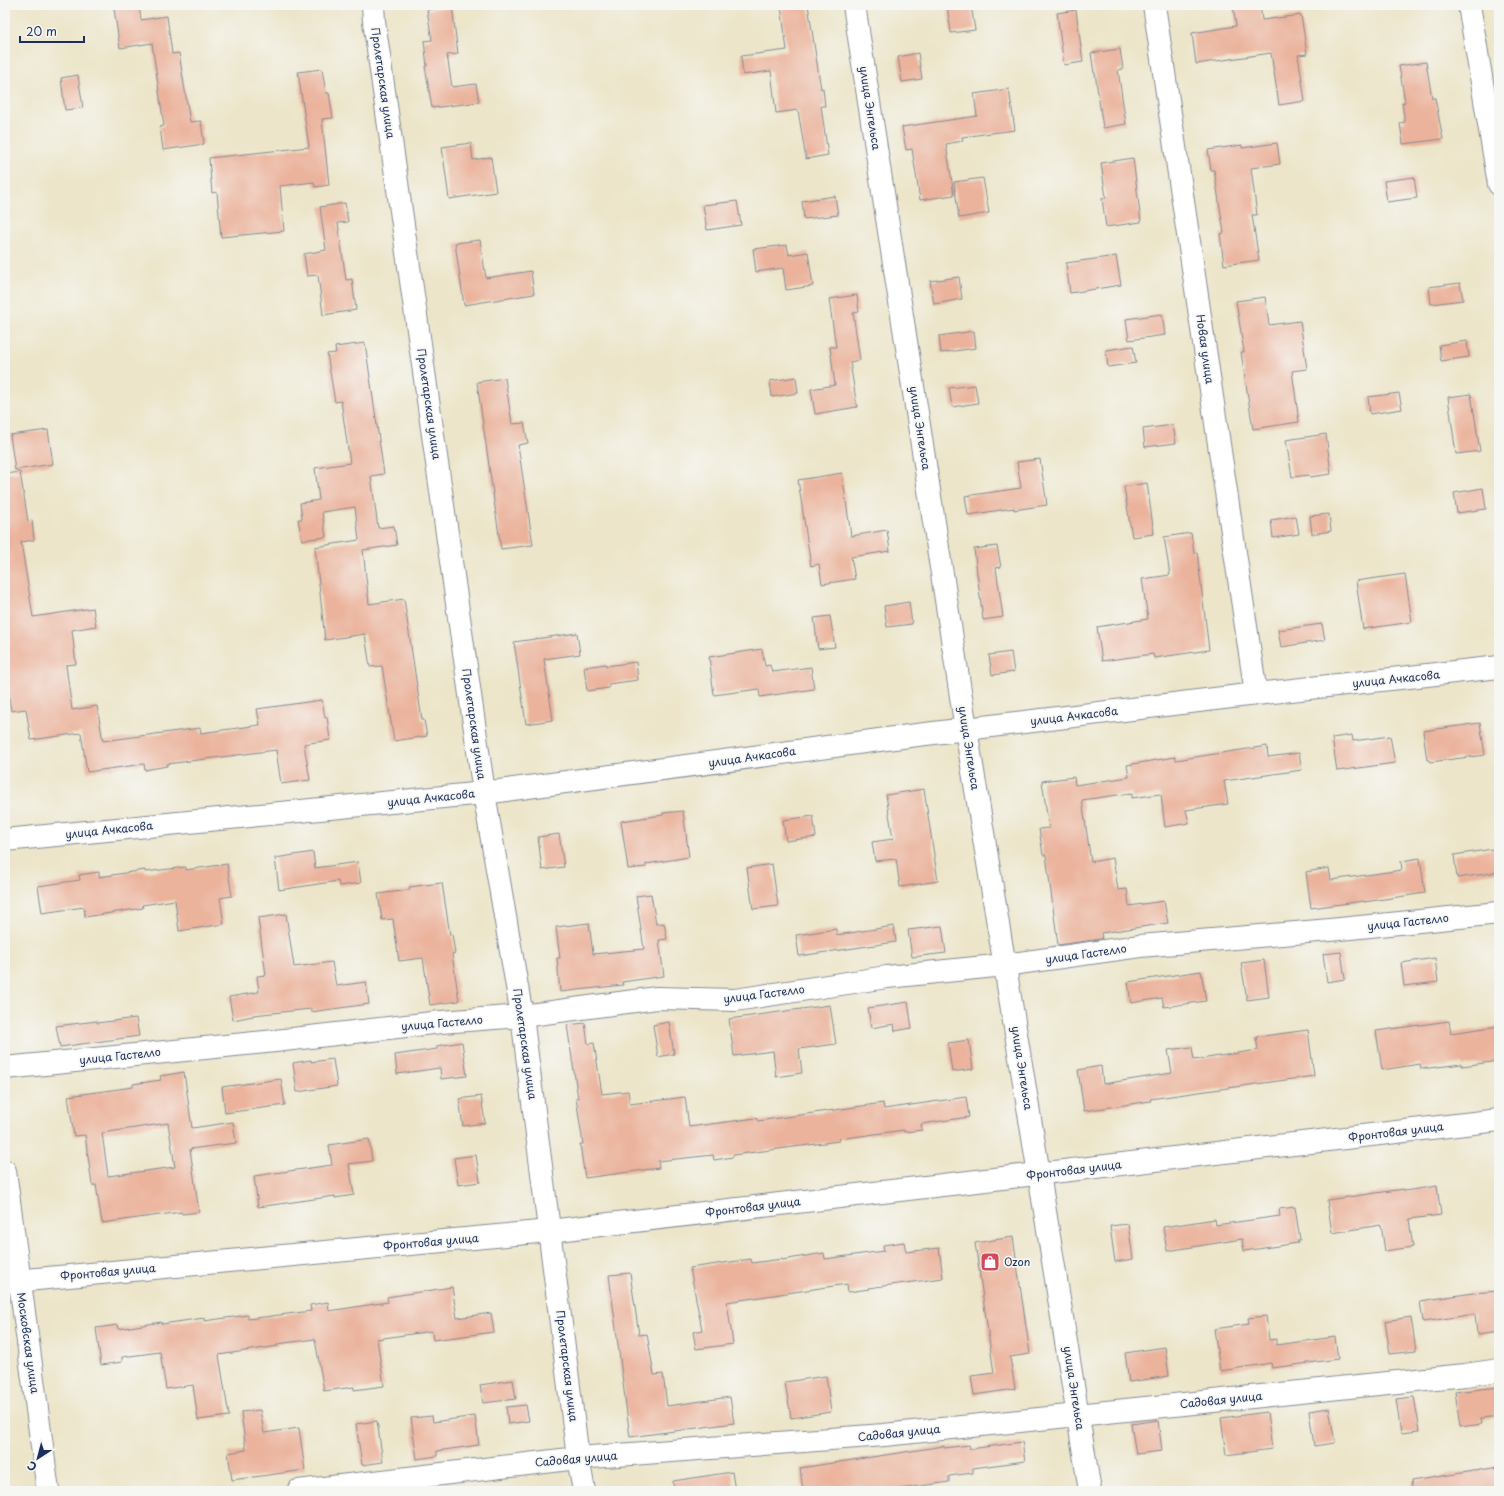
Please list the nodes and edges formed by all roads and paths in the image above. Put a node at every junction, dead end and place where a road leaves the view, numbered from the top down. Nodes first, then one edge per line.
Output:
1 (373, 5) edge
2 (854, 5) edge
3 (1154, 5) edge
4 (1469, 5) edge
5 (1499, 184) edge
6 (1499, 667) edge
7 (1256, 694) junction
8 (966, 729) junction
9 (484, 793) junction
10 (5, 840) edge
11 (1499, 913) edge
12 (1005, 965) junction
13 (522, 1016) junction
14 (5, 1068) edge
15 (1499, 1120) edge
16 (5, 1171) edge
17 (1039, 1174) junction
18 (549, 1231) junction
19 (12, 1281) edge
20 (1499, 1370) edge
21 (1078, 1414) junction
22 (578, 1458) junction
23 (48, 1491) edge
24 (298, 1491) edge
25 (584, 1491) edge
26 (1090, 1491) edge

1 - 9 street, Пролетарская улица
2 - 8 street, улица Энгельса
3 - 7 street, Новая улица
4 - 5 street
6 - 7 street, улица Ачкасова
7 - 8 street, улица Ачкасова
8 - 9 street, улица Ачкасова
8 - 12 street, улица Энгельса
9 - 10 street, улица Ачкасова
9 - 13 street, Пролетарская улица
11 - 12 street, улица Гастелло
12 - 13 street, улица Гастелло
12 - 17 street, улица Энгельса
13 - 14 street, улица Гастелло
13 - 18 street, Пролетарская улица
15 - 17 street, Фронтовая улица
16 - 19 street, Московская улица
17 - 18 street, Фронтовая улица
17 - 21 street, улица Энгельса
18 - 19 street, Фронтовая улица
18 - 22 street, Пролетарская улица
19 - 23 street, Московская улица
20 - 21 street, Садовая улица
21 - 22 street, Садовая улица
21 - 26 street, улица Энгельса
22 - 24 street, Садовая улица
22 - 25 street, Пролетарская улица

